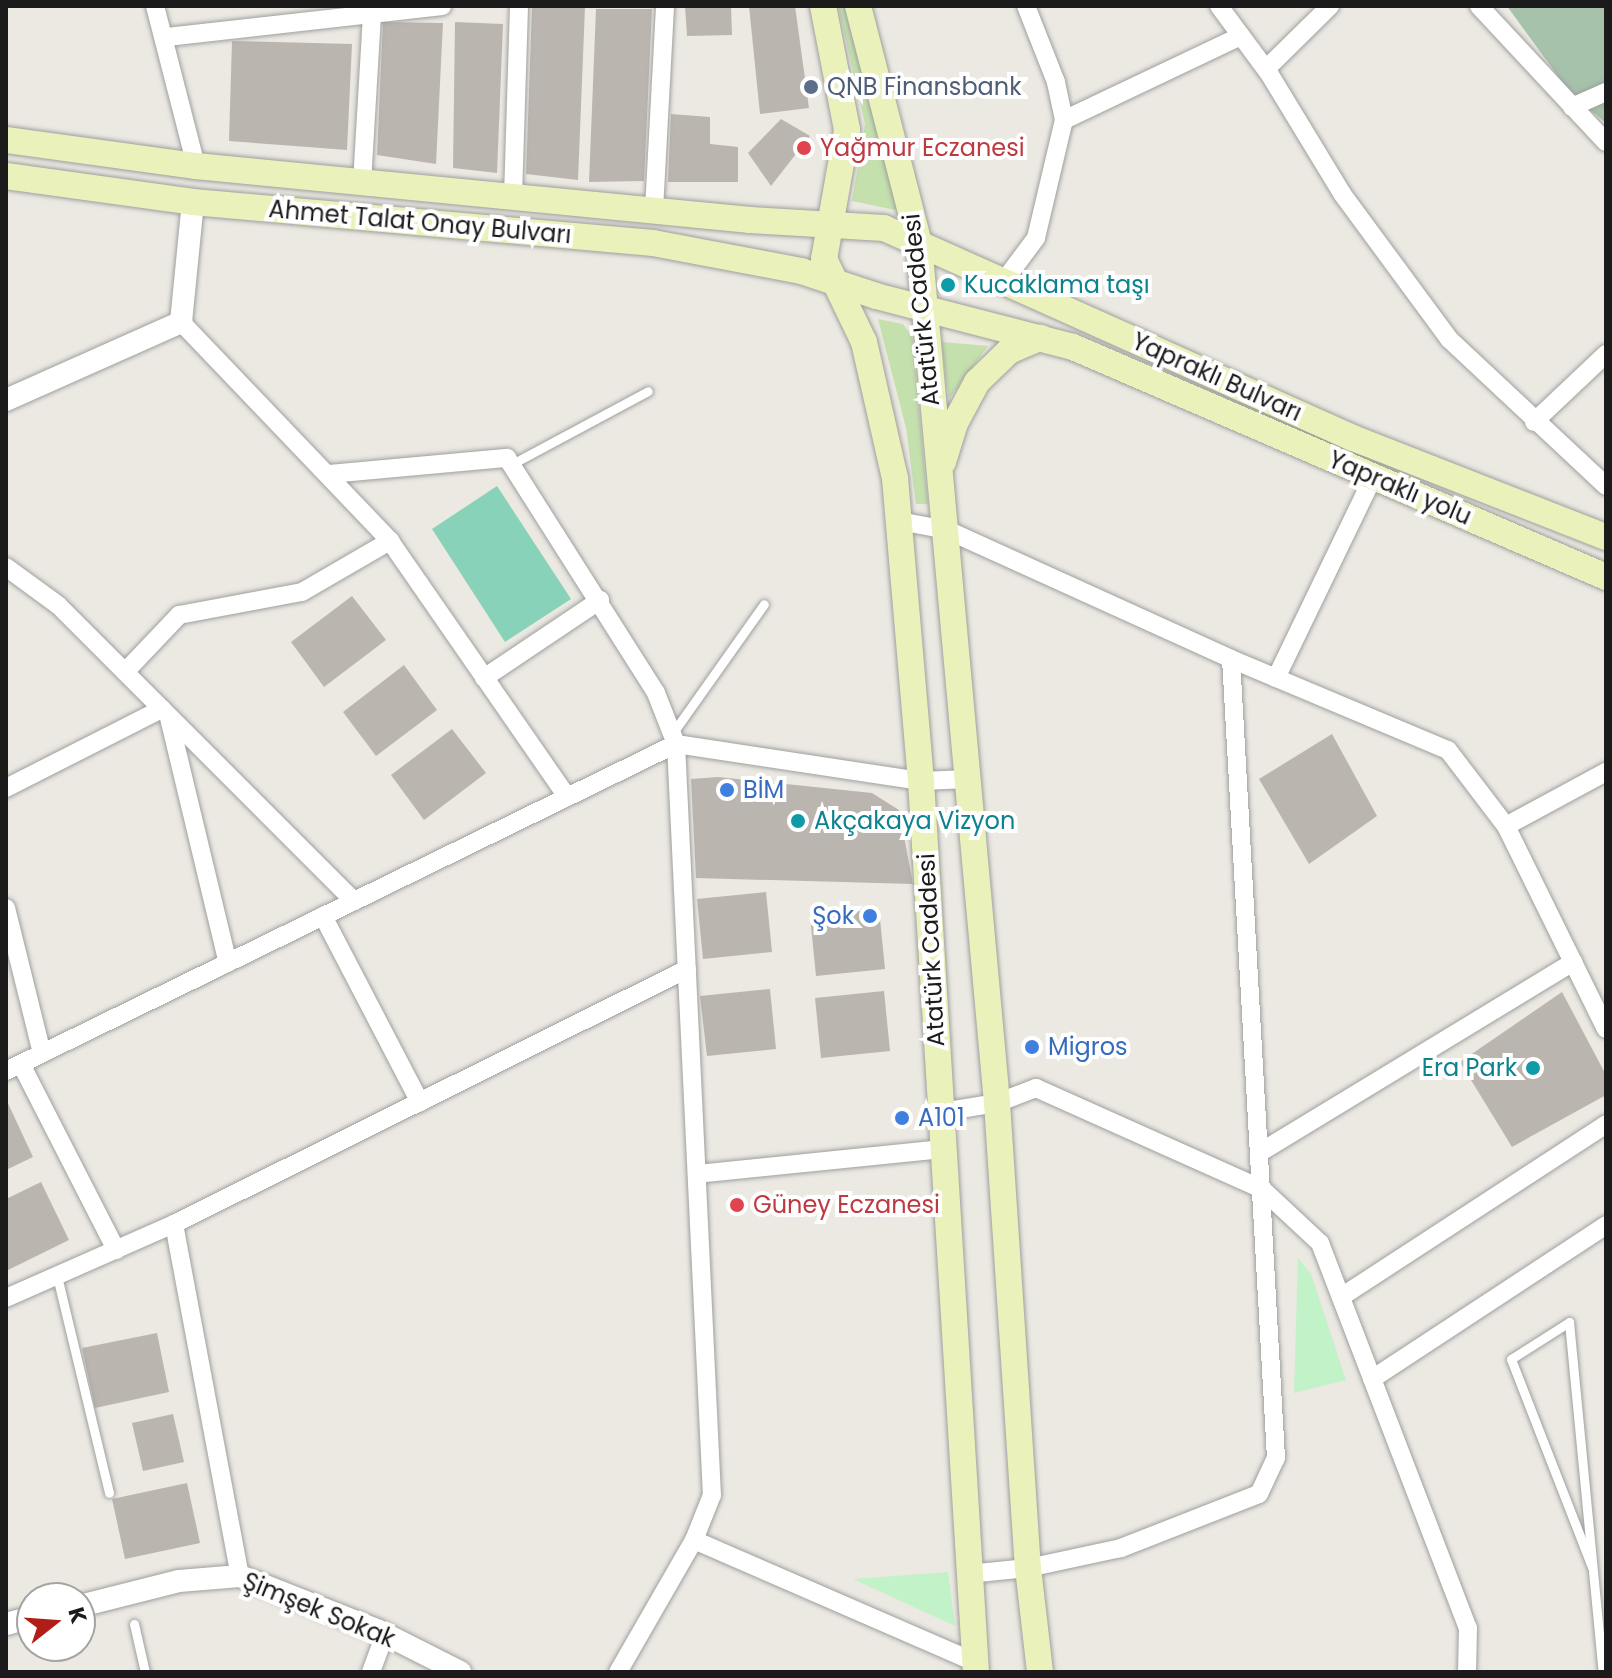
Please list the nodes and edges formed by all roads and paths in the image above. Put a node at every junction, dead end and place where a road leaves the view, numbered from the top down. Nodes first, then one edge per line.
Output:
1 (155, 6) edge
2 (286, 6) edge
3 (442, 6) edge
4 (519, 6) edge
5 (665, 6) edge
6 (823, 6) edge
7 (858, 6) edge
8 (1026, 6) edge
9 (1219, 6) edge
10 (1330, 6) edge
11 (1479, 6) edge
12 (372, 15) junction
13 (294, 25) junction
14 (1241, 36) junction
15 (167, 37) junction
16 (1266, 69) junction
17 (1606, 92) edge
18 (1572, 107) junction
19 (1064, 120) junction
20 (6, 140) edge
21 (1606, 142) edge
22 (196, 166) junction
23 (6, 176) edge
24 (362, 183) junction
25 (513, 197) junction
26 (193, 202) junction
27 (654, 210) junction
28 (829, 223) junction
29 (918, 240) junction
30 (831, 281) junction
31 (1004, 281) junction
32 (922, 308) junction
33 (181, 322) junction
34 (1040, 338) junction
35 (1606, 354) edge
36 (648, 391) dead end
37 (6, 400) edge
38 (1534, 422) junction
39 (512, 464) junction
40 (940, 473) junction
41 (330, 474) junction
42 (1373, 477) junction
43 (1606, 486) edge
44 (899, 521) junction
45 (947, 530) junction
46 (1606, 537) edge
47 (390, 541) junction
48 (6, 567) edge
49 (1606, 577) edge
50 (600, 600) junction
51 (764, 604) dead end
52 (1231, 659) junction
53 (125, 672) junction
54 (484, 678) junction
55 (1276, 678) junction
56 (165, 712) junction
57 (674, 739) junction
58 (1606, 772) edge
59 (969, 779) junction
60 (921, 781) junction
61 (6, 788) edge
62 (567, 797) junction
63 (1506, 826) junction
64 (354, 901) junction
65 (6, 908) edge
66 (323, 916) junction
67 (1573, 962) junction
68 (228, 963) junction
69 (687, 969) junction
70 (1606, 1029) edge
71 (42, 1053) junction
72 (14, 1068) edge
73 (420, 1102) junction
74 (997, 1103) junction
75 (942, 1112) junction
76 (1606, 1124) edge
77 (944, 1149) junction
78 (1259, 1153) junction
79 (697, 1174) junction
80 (1262, 1189) junction
81 (174, 1224) junction
82 (1606, 1225) edge
83 (116, 1250) junction
84 (57, 1276) junction
85 (1341, 1297) junction
86 (6, 1298) edge
87 (1372, 1379) junction
88 (109, 1493) dead end
89 (694, 1540) junction
90 (1592, 1567) junction
91 (1028, 1568) junction
92 (968, 1574) junction
93 (240, 1576) junction
94 (96, 1602) edge
95 (134, 1624) dead end
96 (385, 1634) junction
97 (975, 1667) edge
98 (145, 1672) edge
99 (371, 1672) edge
100 (460, 1672) edge
101 (618, 1672) edge
102 (1040, 1672) edge
103 (1467, 1672) edge
104 (1603, 1672) edge

1 - 15 street
2 - 13 street
3 - 12 street
4 - 25 street
5 - 27 street
6 - 28 main road, Atatürk Caddesi
7 - 29 main road, Atatürk Caddesi
8 - 19 street
9 - 14 street
10 - 16 street
11 - 18 street
12 - 13 street
12 - 24 street
13 - 15 street
14 - 16 street
14 - 19 street
15 - 22 street
16 - 38 street
17 - 18 street
18 - 21 street
19 - 31 street
20 - 22 main road, Ahmet Talat Onay Bulvarı
22 - 24 main road, Ahmet Talat Onay Bulvarı
23 - 26 main road, Ahmet Talat Onay Bulvarı
24 - 25 main road, Ahmet Talat Onay Bulvarı
25 - 27 main road, Ahmet Talat Onay Bulvarı
26 - 30 main road, Ahmet Talat Onay Bulvarı
26 - 33 street
27 - 28 main road, Ahmet Talat Onay Bulvarı
28 - 29 main road, Yapraklı Bulvarı
28 - 30 main road, Atatürk Caddesi
29 - 31 main road, Yapraklı Bulvarı
29 - 32 main road, Atatürk Caddesi
30 - 32 main road
30 - 44 main road, Atatürk Caddesi
31 - 46 main road, Yapraklı Bulvarı
32 - 34 main road, Yapraklı yolu
32 - 40 main road, Atatürk Caddesi
33 - 37 street
33 - 41 street
34 - 40 main road
34 - 42 main road, Yapraklı yolu
35 - 38 street
36 - 39 lane
38 - 43 street
39 - 41 street
39 - 50 street
40 - 45 main road, Atatürk Caddesi
41 - 47 street
42 - 49 main road, Yapraklı yolu
42 - 55 street
44 - 45 street
44 - 60 main road, Atatürk Caddesi
45 - 52 street
45 - 59 main road, Atatürk Caddesi
47 - 53 street
47 - 54 street
48 - 53 street
50 - 54 street
50 - 57 street
51 - 57 lane
52 - 55 street
52 - 78 street
53 - 56 street
54 - 62 street
55 - 63 street
56 - 61 street
56 - 64 street
56 - 68 street
57 - 60 street
57 - 62 street
57 - 69 street
58 - 63 street
59 - 60 street
59 - 74 main road, Atatürk Caddesi
60 - 75 main road, Atatürk Caddesi
62 - 64 street
63 - 67 street
64 - 66 street
65 - 71 street
66 - 68 street
66 - 73 street
67 - 70 street
67 - 78 street
68 - 71 street
69 - 73 street
69 - 79 street
71 - 72 street
72 - 83 street
73 - 81 street
74 - 75 street
74 - 80 street
74 - 91 main road, Atatürk Caddesi
75 - 77 main road, Atatürk Caddesi
76 - 85 street
77 - 79 street
77 - 92 main road, Atatürk Caddesi
78 - 80 street
79 - 89 street
80 - 85 street
80 - 91 street
81 - 83 street
81 - 93 street
82 - 87 street
83 - 84 street
84 - 86 street
84 - 88 lane
85 - 87 street
87 - 103 street
89 - 97 street
89 - 101 street
90 - 90 lane
90 - 104 lane
91 - 92 street
91 - 102 main road, Atatürk Caddesi
92 - 97 main road, Atatürk Caddesi
93 - 94 street, Şimşek Sokak
93 - 96 street, Şimşek Sokak
95 - 98 lane
96 - 99 street
96 - 100 street, Şimşek Sokak

